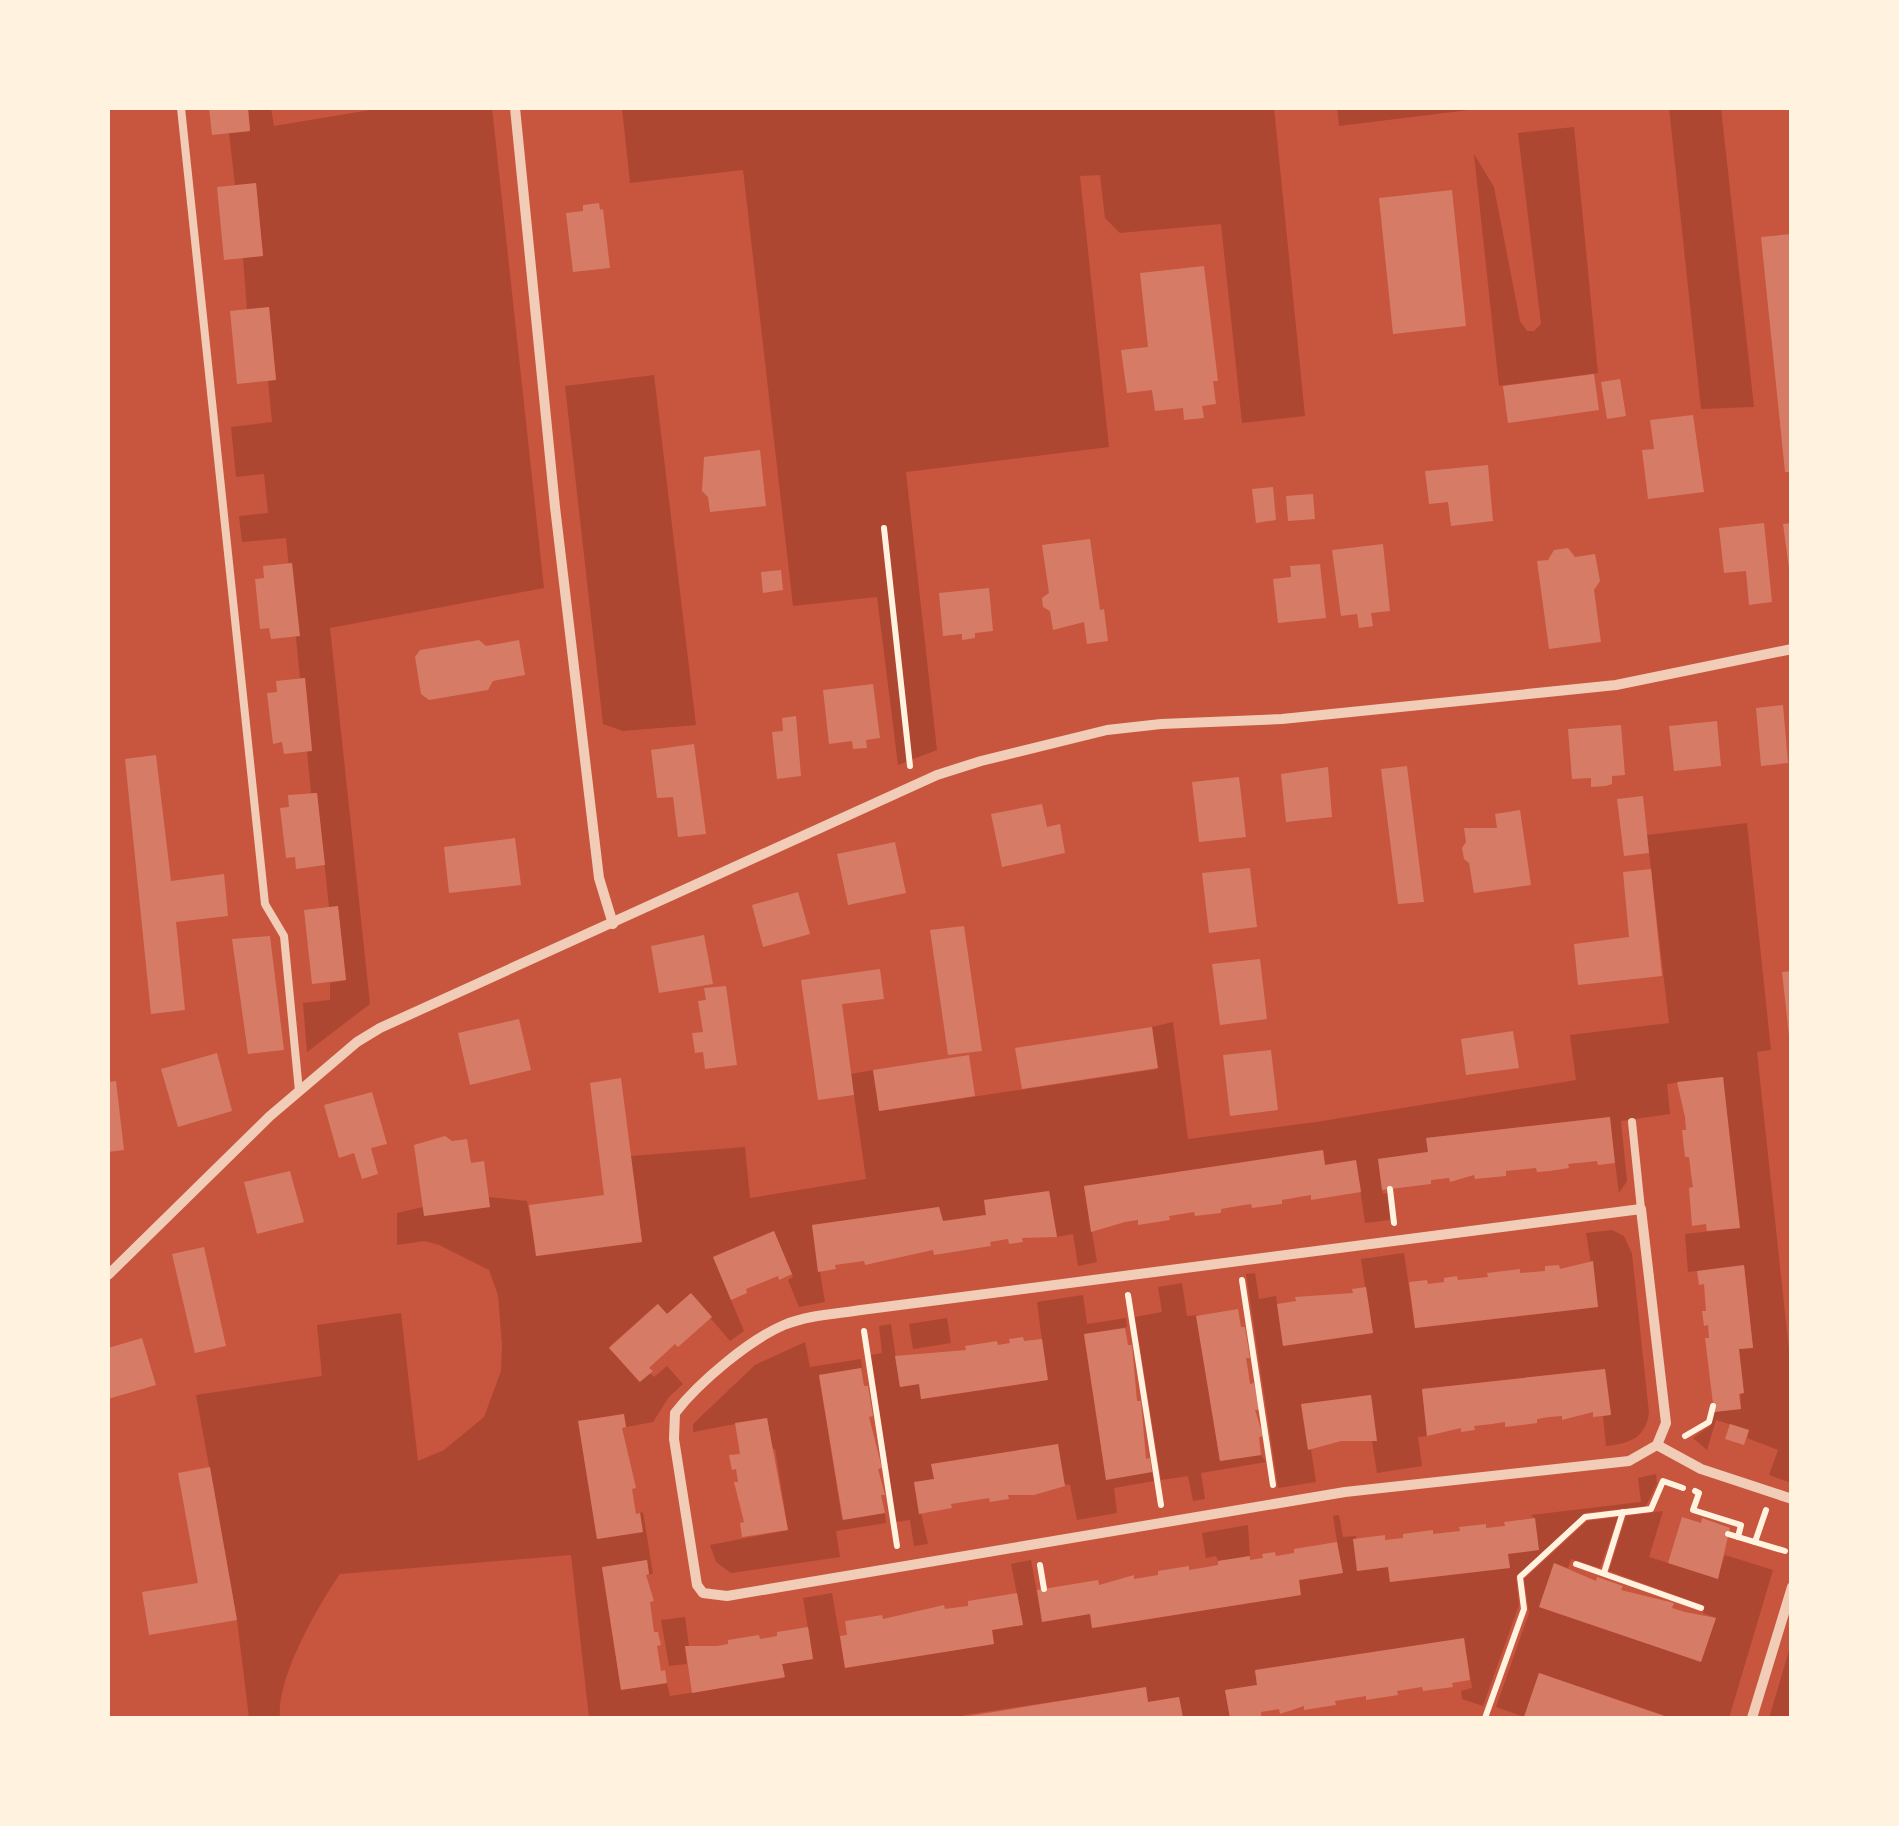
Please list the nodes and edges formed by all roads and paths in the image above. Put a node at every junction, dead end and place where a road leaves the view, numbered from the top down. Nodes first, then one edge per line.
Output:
1 (181, 108) edge
2 (515, 108) edge
3 (884, 528) dead end
4 (1792, 649) edge
5 (912, 784) junction
6 (613, 924) junction
7 (299, 1091) junction
8 (1632, 1122) dead end
9 (1390, 1190) dead end
10 (1641, 1209) junction
11 (1396, 1239) junction
12 (1238, 1259) junction
13 (1125, 1274) junction
14 (108, 1276) edge
15 (861, 1310) junction
16 (1656, 1445) junction
17 (1771, 1492) junction
18 (1792, 1499) edge
19 (1276, 1504) junction
20 (1623, 1512) junction
21 (1164, 1522) junction
22 (1728, 1534) dead end
23 (1738, 1537) junction
24 (1756, 1542) junction
25 (1785, 1551) dead end
26 (1576, 1564) dead end
27 (900, 1566) junction
28 (1604, 1573) junction
29 (1792, 1587) edge
30 (1702, 1608) dead end
31 (1486, 1718) edge
32 (1752, 1718) edge

1 - 7 lane
2 - 6 street
3 - 5 path
4 - 5 street
5 - 6 street
6 - 7 street
7 - 14 street
8 - 10 lane
9 - 11 path
10 - 11 street
10 - 16 street
11 - 12 street
12 - 13 street
12 - 19 path
13 - 15 street
13 - 21 path
15 - 27 path
15 - 27 street
16 - 17 street
16 - 19 street
17 - 18 street
17 - 24 path
19 - 21 street
20 - 23 path
20 - 28 path
20 - 31 path
21 - 27 street
22 - 23 path
23 - 24 path
24 - 25 path
26 - 28 path
28 - 30 path
29 - 32 street

